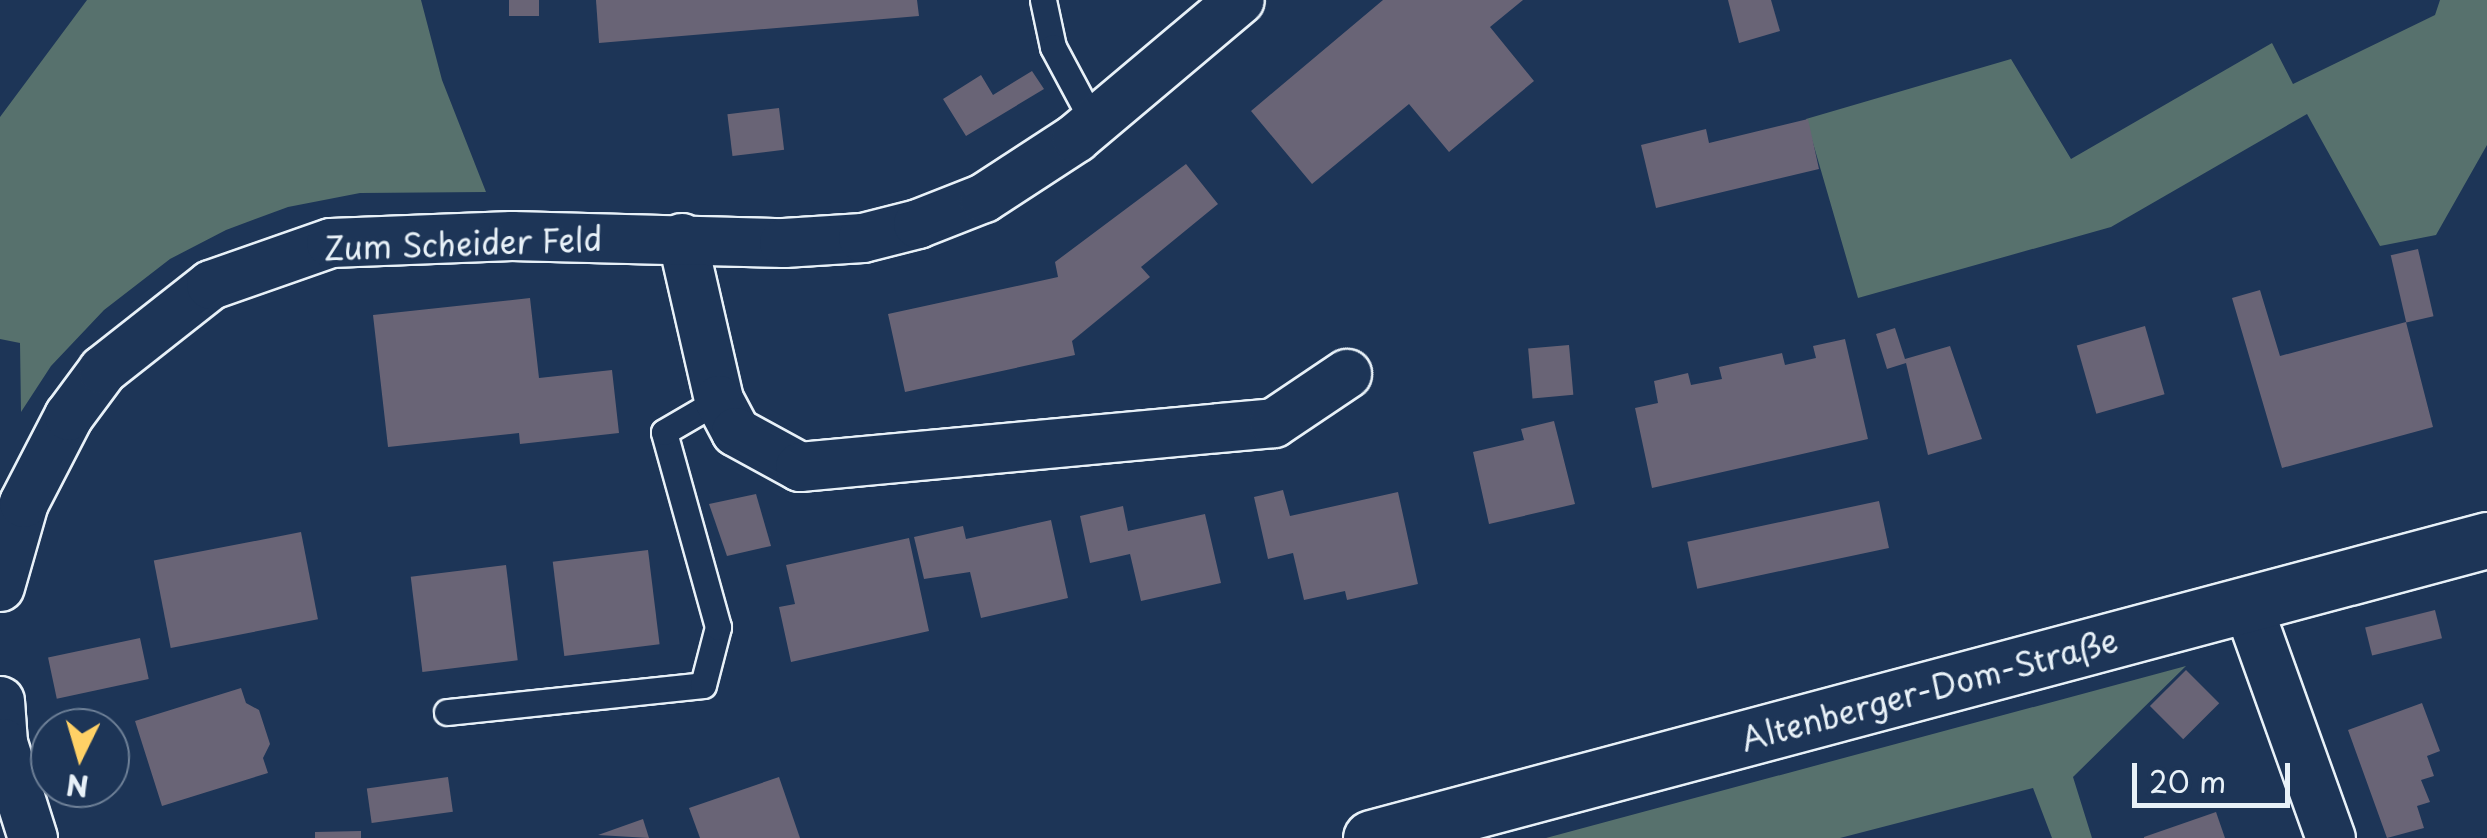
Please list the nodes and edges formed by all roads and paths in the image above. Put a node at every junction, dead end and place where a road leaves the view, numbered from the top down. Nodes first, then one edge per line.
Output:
1 (1042, 0) edge
2 (1240, 0) edge
3 (1093, 122) junction
4 (682, 238) junction
5 (1347, 374) dead end
6 (718, 400) junction
7 (2487, 540) edge
8 (0, 587) edge
9 (2248, 604) junction
10 (0, 701) edge
11 (446, 712) dead end
12 (33, 838) edge
13 (1371, 838) edge
14 (2331, 838) edge

1 - 3 lane
2 - 3 street, Zum Scheider Feld
3 - 4 street, Zum Scheider Feld
4 - 6 street
4 - 8 street, Zum Scheider Feld
5 - 6 street
6 - 11 lane
7 - 9 main road, Altenberger-Dom-Straße
9 - 13 main road, Altenberger-Dom-Straße
9 - 14 street
10 - 12 street

